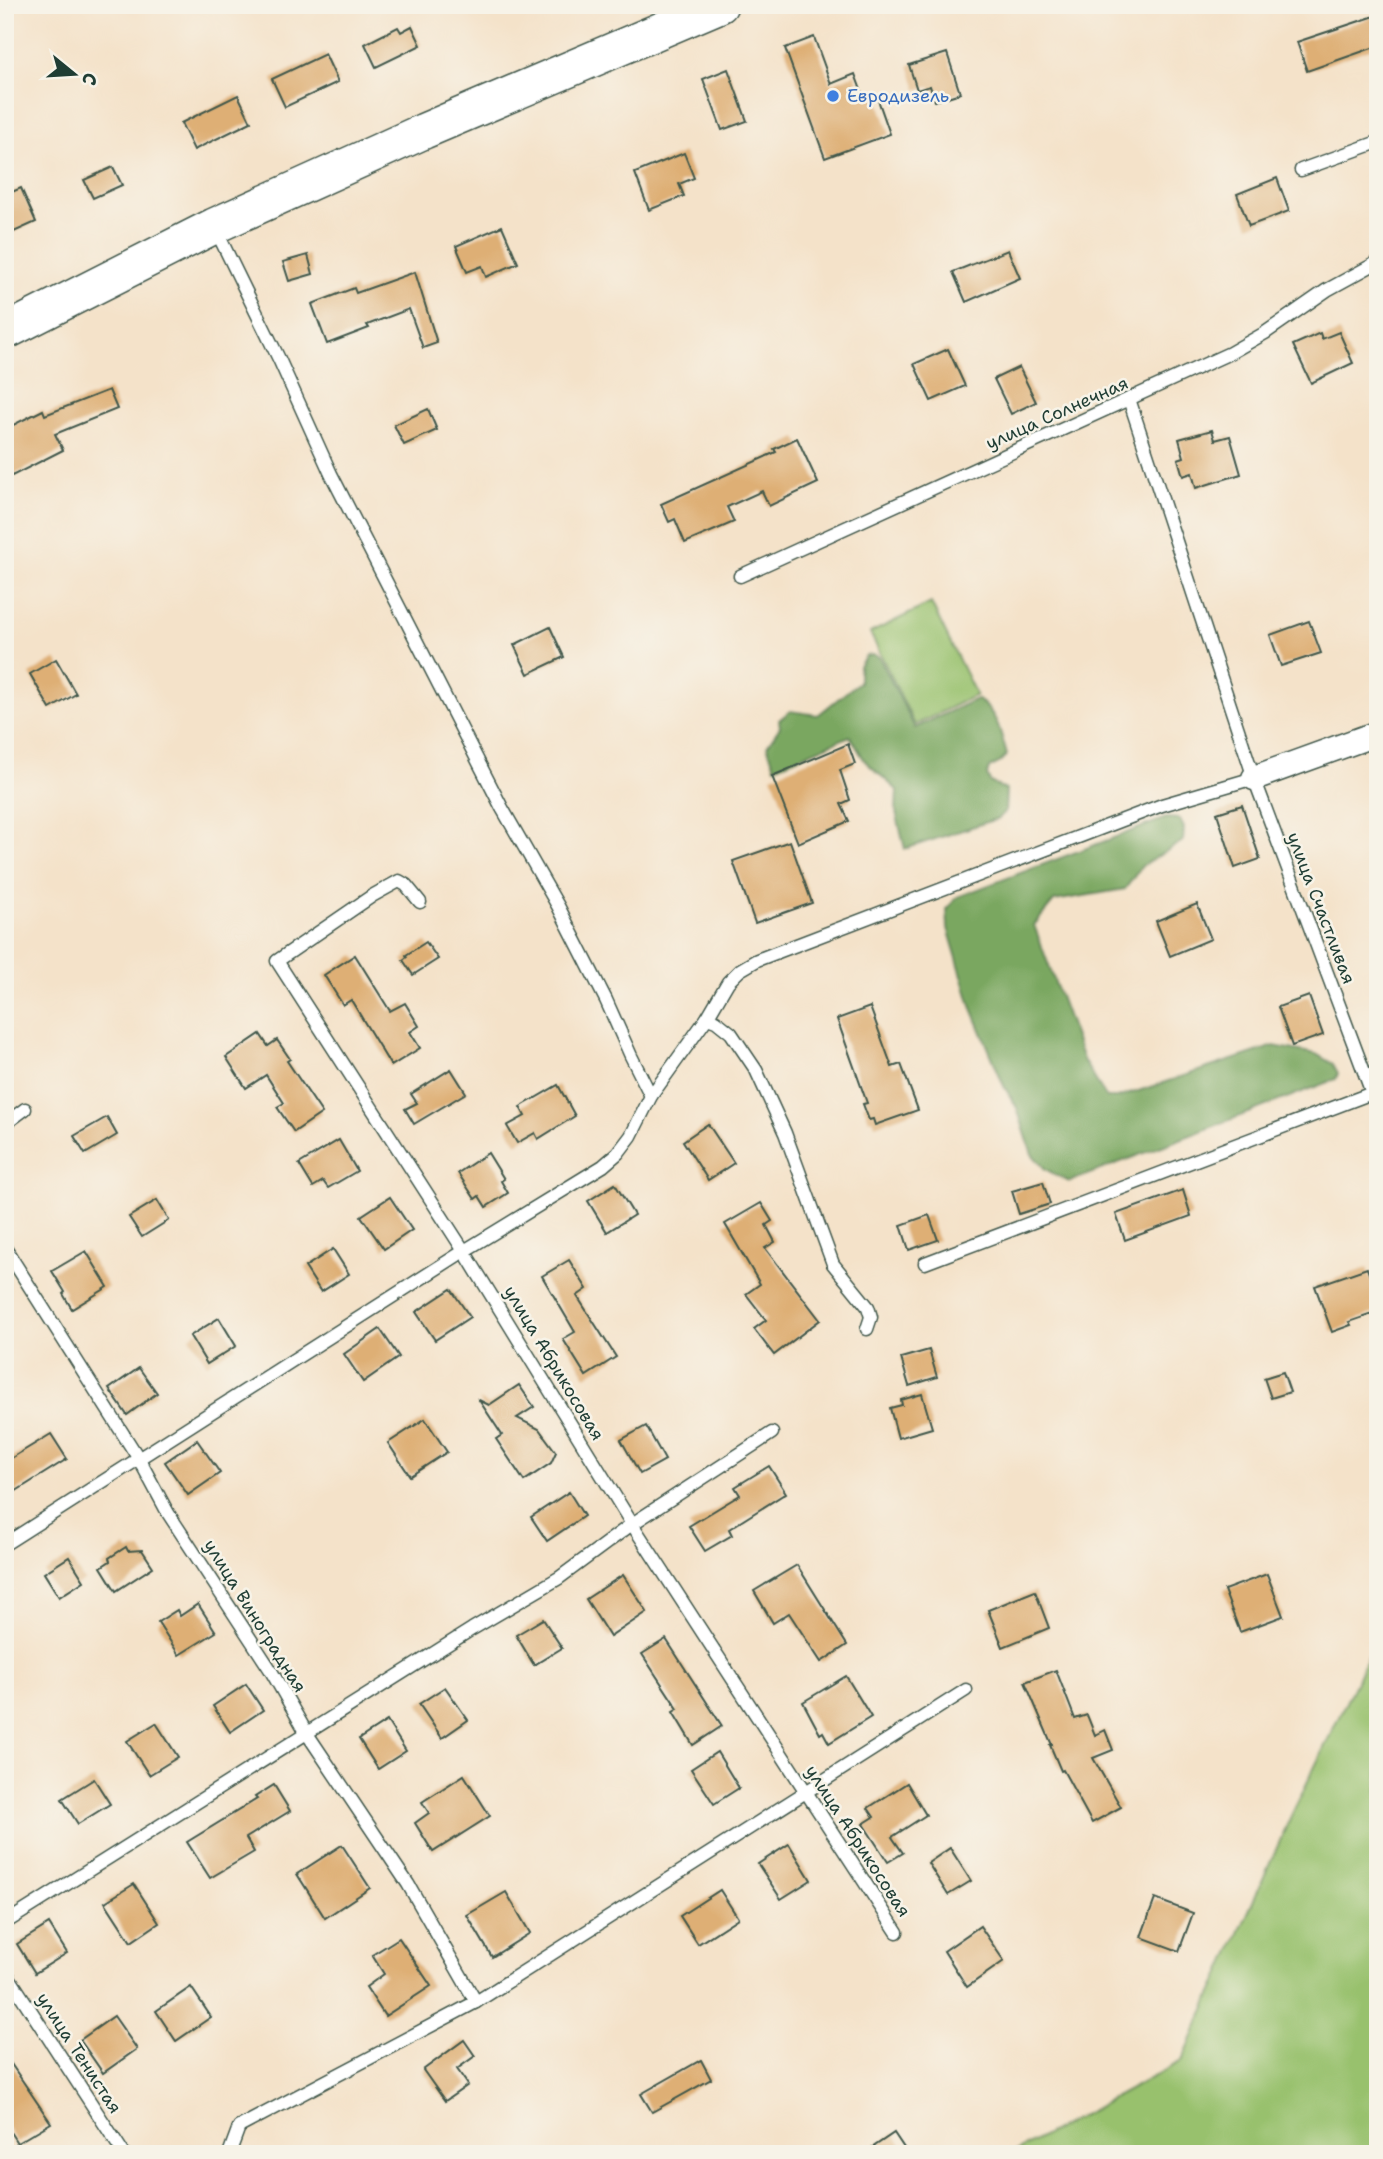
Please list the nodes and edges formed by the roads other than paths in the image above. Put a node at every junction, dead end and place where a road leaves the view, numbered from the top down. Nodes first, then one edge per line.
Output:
1 (720, 5) edge
2 (1378, 142) edge
3 (1301, 170) dead end
4 (214, 226) junction
5 (1378, 262) edge
6 (5, 332) edge
7 (1129, 399) junction
8 (740, 576) dead end
9 (1378, 733) edge
10 (1254, 778) junction
11 (420, 902) dead end
12 (707, 1018) junction
13 (1372, 1093) junction
14 (652, 1096) junction
15 (1378, 1108) edge
16 (24, 1110) dead end
17 (5, 1124) edge
18 (5, 1248) edge
19 (464, 1251) junction
20 (925, 1263) dead end
21 (867, 1329) dead end
22 (772, 1433) dead end
23 (139, 1459) junction
24 (632, 1524) junction
25 (5, 1544) edge
26 (966, 1690) dead end
27 (306, 1732) junction
28 (806, 1793) junction
29 (5, 1923) edge
30 (897, 1932) dead end
31 (5, 1971) edge
32 (476, 2002) junction
33 (124, 2154) edge
34 (229, 2154) edge

1 - 4 main road
2 - 3 lane
4 - 6 main road
4 - 14 lane
5 - 7 lane, улица Солнечная
7 - 8 lane, улица Солнечная
7 - 10 lane, улица Счастливая
9 - 10 street
10 - 12 lane
10 - 13 lane, улица Счастливая
11 - 19 lane, улица Абрикосовая
12 - 14 lane
12 - 21 lane
13 - 15 lane, улица Счастливая
13 - 20 lane
14 - 19 lane
16 - 17 lane
18 - 23 lane, улица Виноградная
19 - 23 lane
19 - 24 lane, улица Абрикосовая
22 - 24 lane
23 - 25 lane
23 - 27 lane, улица Виноградная
24 - 27 lane
24 - 28 lane, улица Абрикосовая
26 - 28 lane
27 - 29 lane
27 - 32 lane, улица Виноградная
28 - 30 lane, улица Абрикосовая
28 - 32 lane
31 - 33 lane, улица Тенистая
32 - 34 lane

